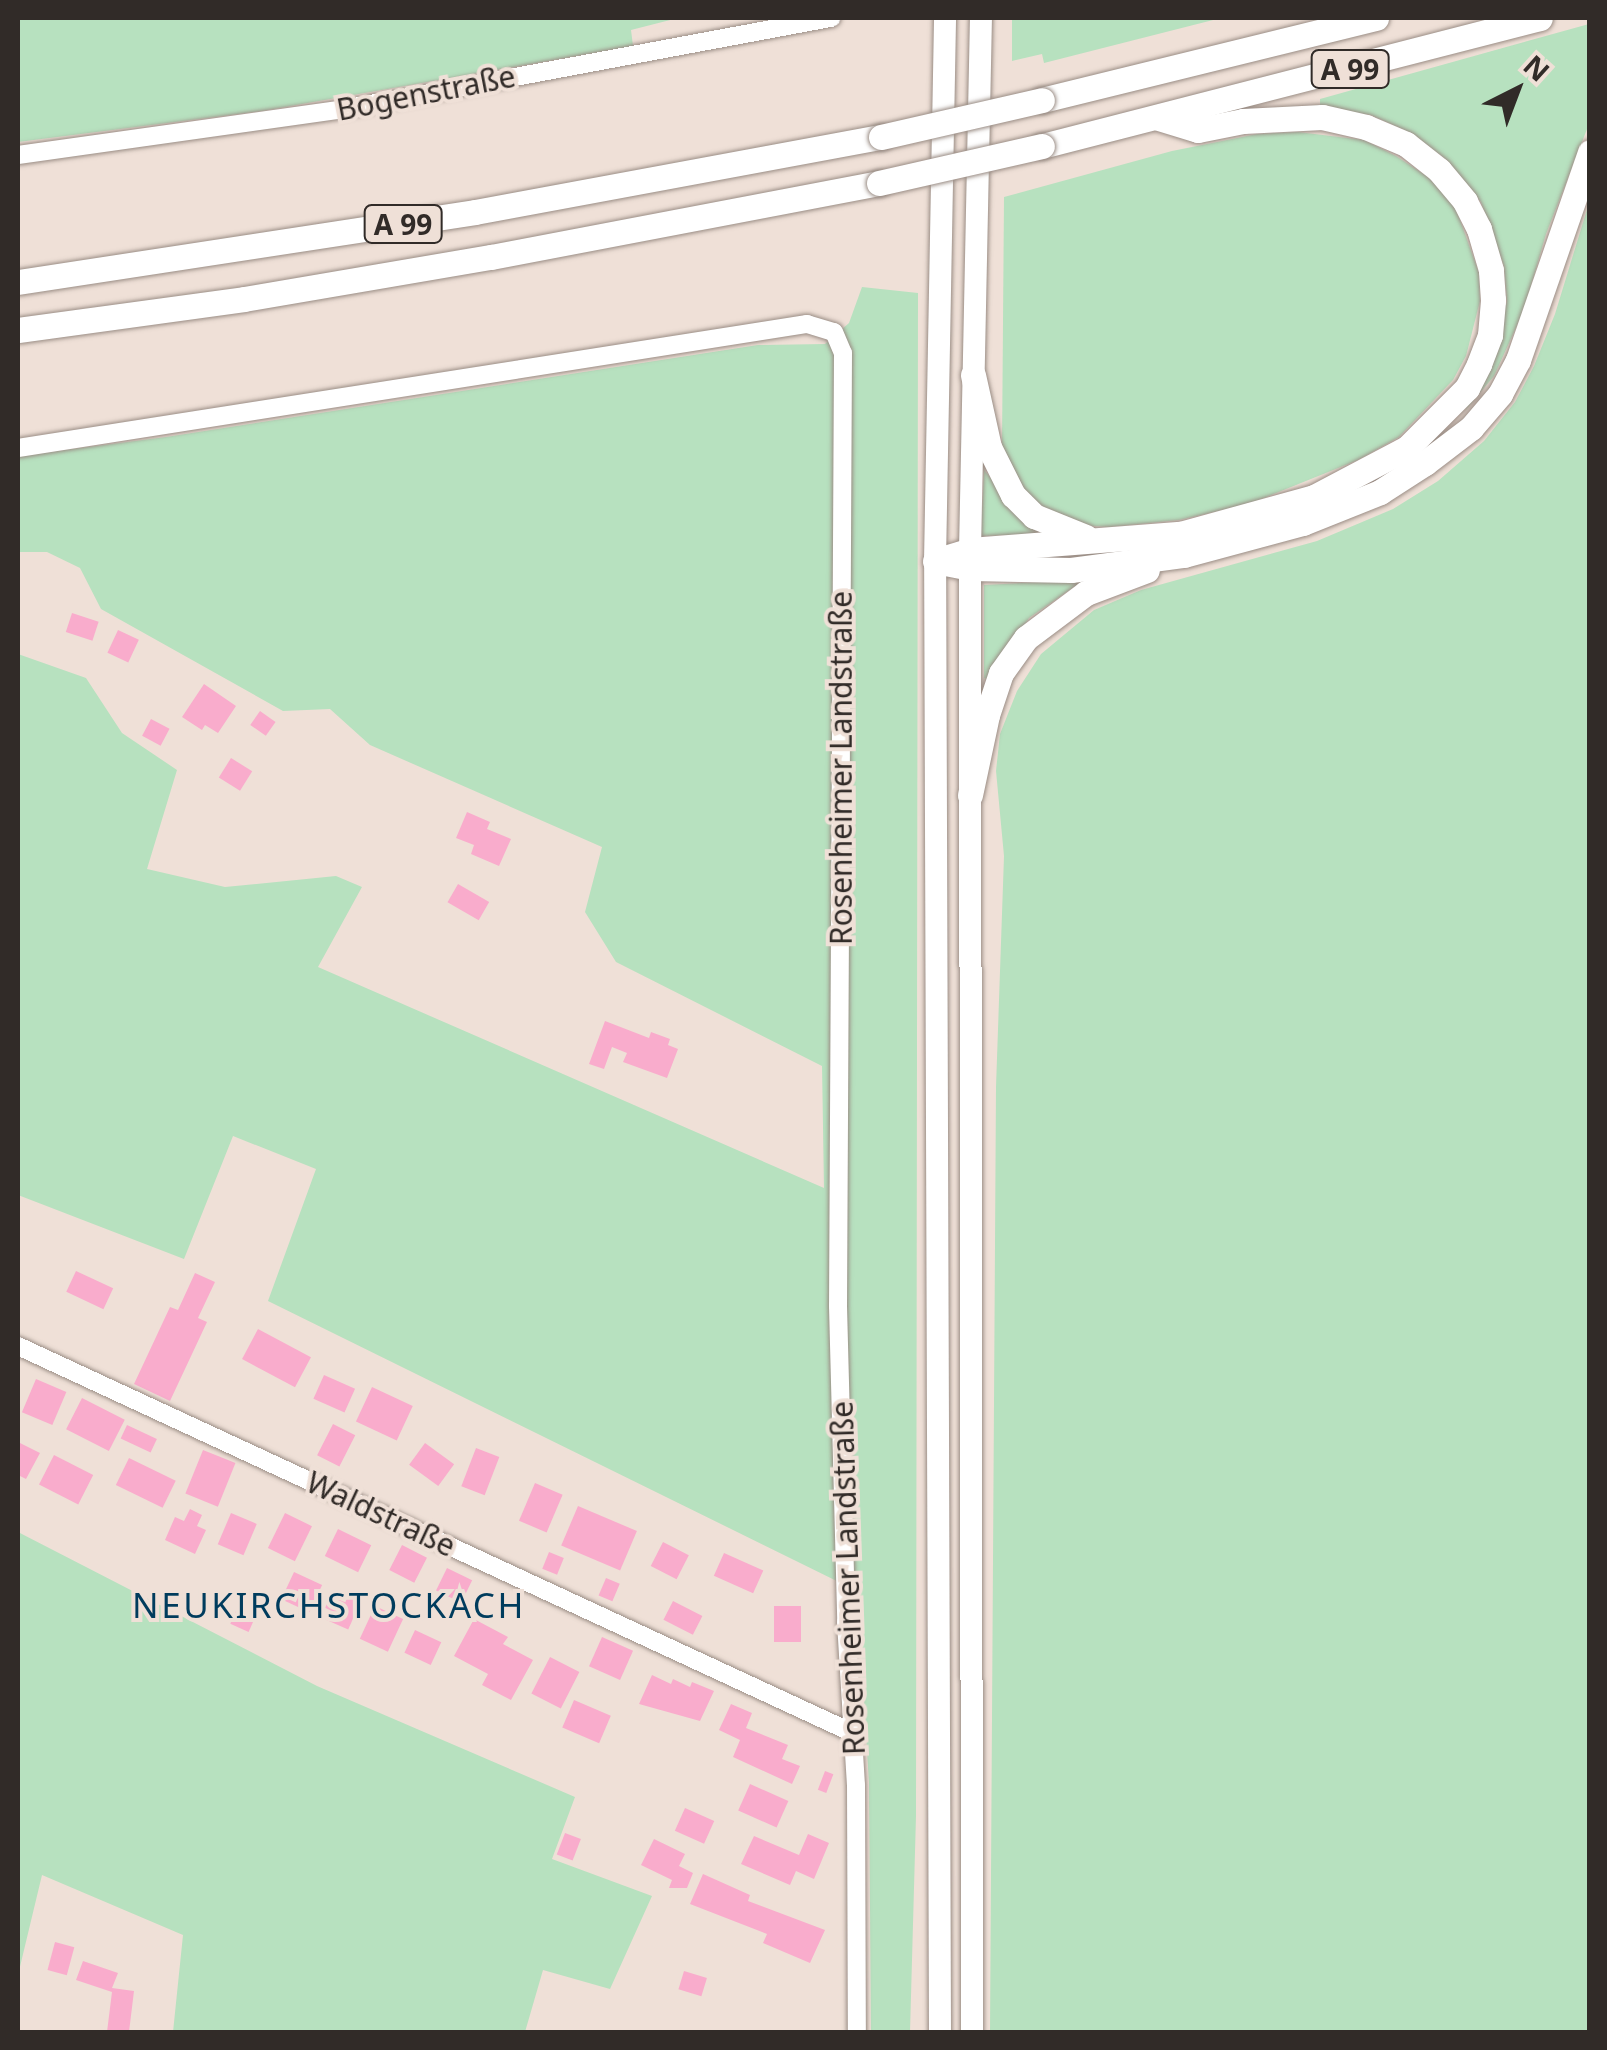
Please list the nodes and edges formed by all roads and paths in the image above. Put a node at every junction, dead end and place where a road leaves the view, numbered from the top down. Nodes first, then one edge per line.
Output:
1 (832, 18) edge
2 (945, 18) edge
3 (980, 18) edge
4 (1376, 18) edge
5 (1540, 18) edge
6 (1159, 118) junction
7 (1590, 152) edge
8 (18, 155) edge
9 (18, 282) edge
10 (18, 330) edge
11 (973, 375) junction
12 (18, 448) edge
13 (1100, 542) junction
14 (1184, 554) junction
15 (970, 559) junction
16 (935, 561) junction
17 (970, 795) junction
18 (18, 1346) edge
19 (853, 1733) junction
20 (856, 2032) edge
21 (940, 2032) edge
22 (972, 2032) edge

1 - 8 street, Bogenstraße
2 - 16 main road
3 - 11 main road
4 - 9 highway, A 99, bridge
5 - 6 highway, A 99
6 - 10 highway, A 99, bridge
6 - 13 highway
7 - 14 highway
11 - 13 highway
11 - 15 main road
12 - 19 street, Rosenheimer Landstraße
13 - 15 highway
14 - 15 highway
14 - 17 highway
15 - 16 highway
15 - 17 main road
16 - 21 main road
17 - 22 main road
18 - 19 street, Waldstraße
19 - 20 street, Rosenheimer Landstraße

